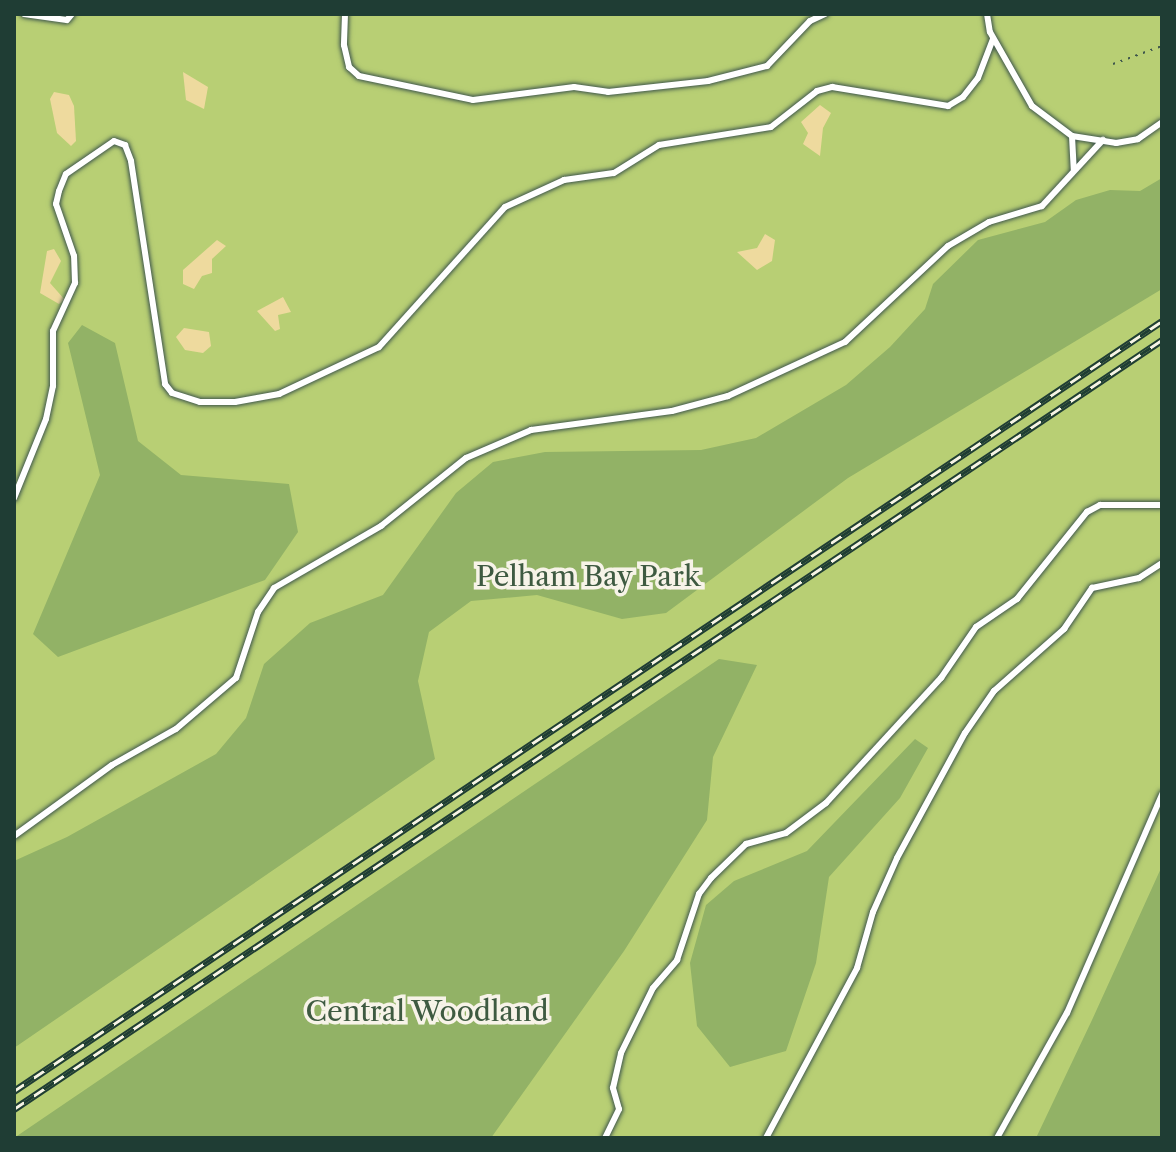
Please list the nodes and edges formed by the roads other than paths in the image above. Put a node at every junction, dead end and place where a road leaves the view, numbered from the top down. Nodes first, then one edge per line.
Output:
1 (24, 14) edge
2 (72, 14) edge
3 (345, 14) edge
4 (825, 14) edge
5 (987, 14) edge
6 (993, 39) junction
7 (1162, 122) edge
8 (1072, 136) junction
9 (1103, 140) junction
10 (1074, 170) junction
11 (14, 498) edge
12 (1162, 505) edge
13 (1162, 563) edge
14 (1162, 794) edge
15 (14, 836) edge
16 (605, 1138) edge
17 (766, 1138) edge
18 (997, 1138) edge

1 - 2 lane
3 - 4 lane
5 - 6 lane
6 - 8 lane
6 - 11 lane
7 - 9 lane
8 - 9 lane
8 - 10 lane
9 - 10 lane
10 - 15 lane
12 - 16 lane
13 - 17 lane
14 - 18 lane

